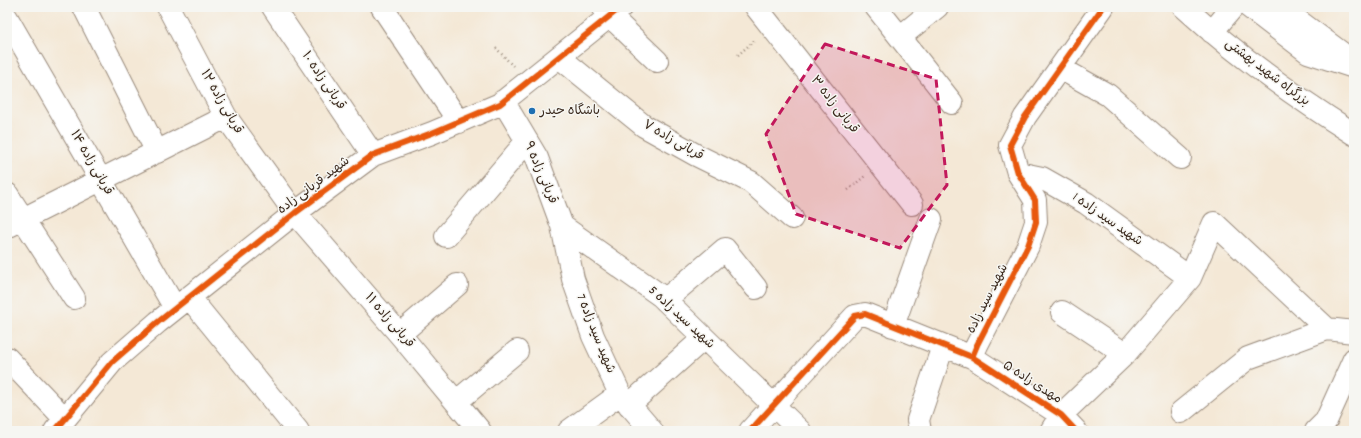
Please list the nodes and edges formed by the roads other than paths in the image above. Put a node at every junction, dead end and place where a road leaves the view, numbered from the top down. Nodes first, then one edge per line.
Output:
1 (84, 7) edge
2 (168, 7) edge
3 (273, 7) edge
4 (382, 7) edge
5 (756, 7) edge
6 (876, 7) edge
7 (937, 7) edge
8 (1103, 7) edge
9 (1184, 7) edge
10 (1280, 7) edge
11 (1234, 8) edge
12 (612, 10) edge
13 (7, 18) edge
14 (1212, 32) junction
15 (900, 37) junction
16 (559, 57) junction
17 (657, 61) dead end
18 (1354, 61) edge
19 (1354, 67) edge
20 (1060, 68) junction
21 (503, 101) junction
22 (952, 103) dead end
23 (226, 117) junction
24 (459, 122) junction
25 (1354, 134) edge
26 (527, 141) junction
27 (157, 152) junction
28 (373, 155) junction
29 (1180, 158) dead end
30 (1018, 173) junction
31 (101, 180) junction
32 (7, 194) edge
33 (912, 204) dead end
34 (295, 213) junction
35 (792, 218) dead end
36 (930, 219) dead end
37 (15, 223) edge
38 (562, 226) junction
39 (446, 236) dead end
40 (1190, 278) junction
41 (457, 285) dead end
42 (756, 288) dead end
43 (74, 298) dead end
44 (665, 300) junction
45 (182, 302) junction
46 (1062, 312) dead end
47 (893, 326) junction
48 (1327, 329) junction
49 (1354, 332) edge
50 (400, 334) junction
51 (704, 338) junction
52 (943, 346) junction
53 (517, 351) dead end
54 (1125, 354) junction
55 (972, 357) junction
56 (7, 358) edge
57 (1354, 359) edge
58 (1348, 389) edge
59 (624, 399) junction
60 (456, 402) junction
61 (773, 406) junction
62 (1181, 412) dead end
63 (1056, 423) edge
64 (60, 424) edge
65 (1326, 428) edge
66 (298, 431) edge
67 (480, 431) edge
68 (569, 431) edge
69 (652, 431) edge
70 (750, 431) edge
71 (800, 431) edge
72 (920, 431) edge
73 (1076, 431) edge

1 - 27 main road
2 - 23 main road, قربانی زاده ۱۲
3 - 28 main road, قربانی زاده ۱۰
4 - 24 main road
5 - 33 main road, قربانی زاده ۳
6 - 15 main road
7 - 15 main road
8 - 20 main road, شهید سید زاده
9 - 14 main road, بزرگراه شهید بهشتی
10 - 18 main road
11 - 14 main road
11 - 19 main road
12 - 16 main road, شهید قربانی زاده
12 - 17 main road
13 - 31 main road, قربانی زاده ۱۴
14 - 25 main road, بزرگراه شهید بهشتی
15 - 22 main road
16 - 21 main road, شهید قربانی زاده
16 - 35 main road, قربانی زاده ۷
20 - 29 main road
20 - 30 main road, شهید سید زاده
21 - 24 main road, شهید قربانی زاده
21 - 26 main road, قربانی زاده ۹
23 - 27 main road
23 - 34 main road, قربانی زاده ۱۲
24 - 28 main road, شهید قربانی زاده
26 - 38 main road, قربانی زاده ۹
26 - 39 main road
27 - 31 main road
28 - 34 main road, شهید قربانی زاده
30 - 40 main road, شهید سید زاده 1
30 - 55 main road, شهید سید زاده
31 - 37 main road
31 - 45 main road, قربانی زاده ۱۴
32 - 37 main road
34 - 45 main road, شهید قربانی زاده
34 - 50 main road, قربانی زاده ۱۱
36 - 47 main road
37 - 43 main road
38 - 44 main road, شهید سید زاده 5
38 - 59 main road, شهید سید زاده 7
40 - 48 main road
40 - 54 main road
41 - 50 main road
42 - 44 main road
44 - 51 main road, شهید سید زاده 5
45 - 64 main road, شهید قربانی زاده
45 - 66 main road, قربانی زاده ۱۴
46 - 54 main road
47 - 52 main road
47 - 61 main road
48 - 49 main road
48 - 62 main road
50 - 60 main road, قربانی زاده ۱۱
51 - 59 main road
51 - 61 main road, شهید سید زاده 5
52 - 55 main road
52 - 72 main road
53 - 60 main road
54 - 63 main road
55 - 63 main road, مهدی زاده ۵
56 - 64 main road
57 - 58 main road
58 - 65 main road
59 - 68 main road
59 - 69 main road, شهید سید زاده 7
60 - 67 main road, قربانی زاده ۱۱
61 - 70 main road
61 - 71 main road, شهید سید زاده 5
63 - 73 main road, مهدی زاده ۵

